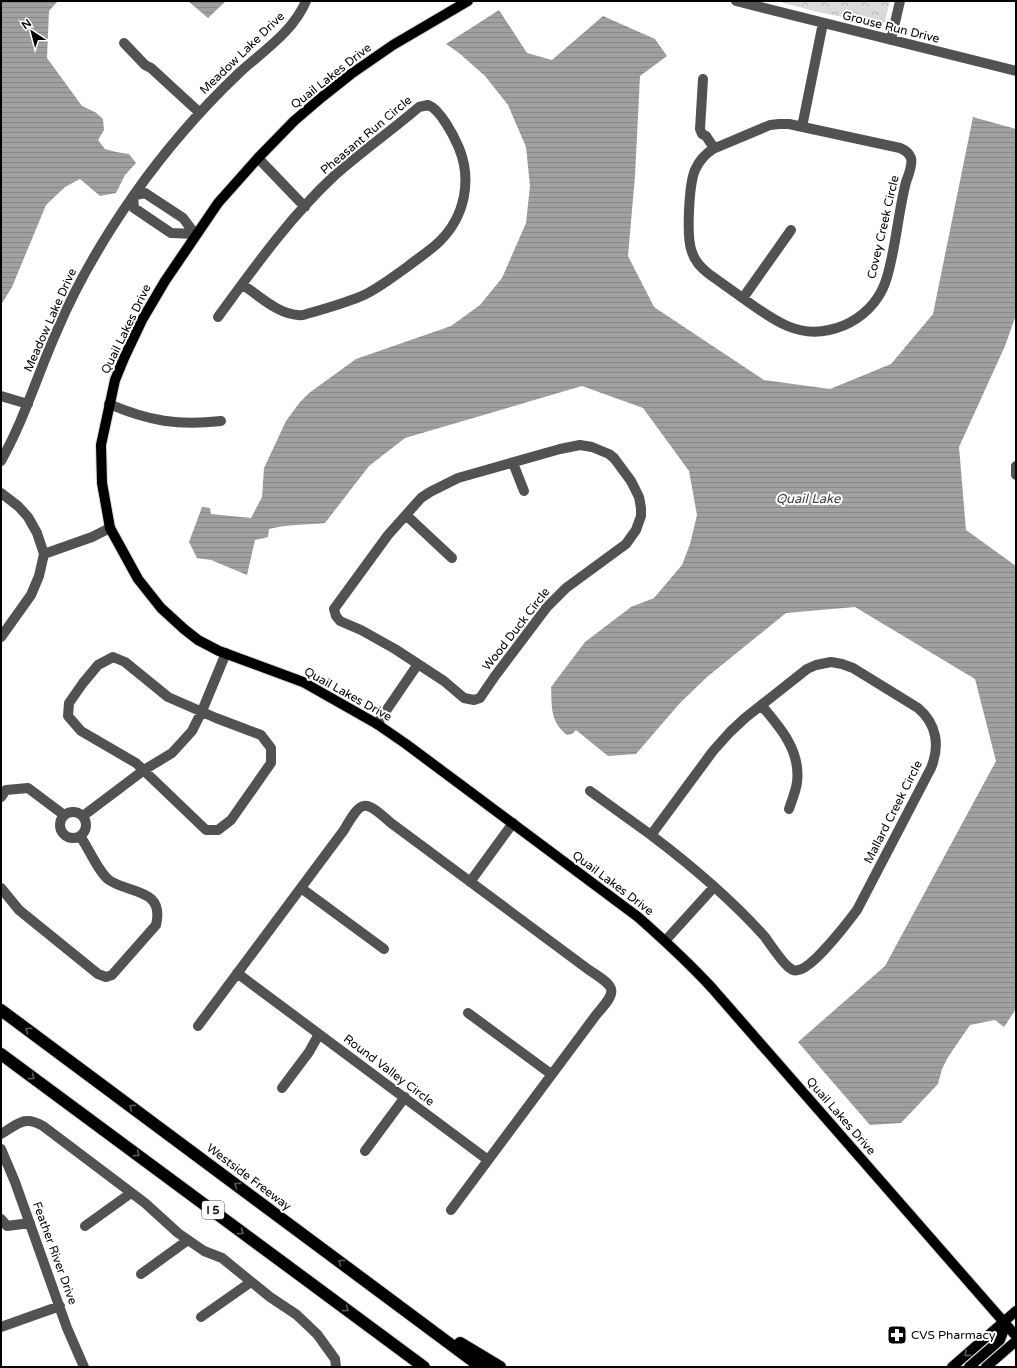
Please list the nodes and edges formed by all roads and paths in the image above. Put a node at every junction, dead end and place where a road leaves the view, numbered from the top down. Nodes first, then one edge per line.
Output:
1 (306, 1) edge
2 (736, 1) edge
3 (900, 1) edge
4 (463, 2) edge
5 (823, 23) junction
6 (891, 40) junction
7 (124, 43) dead end
8 (1016, 71) edge
9 (703, 80) dead end
10 (200, 113) junction
11 (802, 127) junction
12 (714, 148) junction
13 (258, 158) junction
14 (133, 196) junction
15 (305, 207) junction
16 (791, 230) dead end
17 (195, 234) junction
18 (242, 284) junction
19 (743, 298) junction
20 (218, 317) dead end
21 (1, 396) edge
22 (28, 404) junction
23 (109, 404) junction
24 (221, 421) dead end
25 (1, 461) edge
26 (513, 463) junction
27 (1016, 466) edge
28 (1016, 475) edge
29 (524, 491) dead end
30 (1, 493) edge
31 (406, 515) junction
32 (110, 528) junction
33 (44, 554) junction
34 (452, 558) dead end
35 (1, 637) edge
36 (226, 653) junction
37 (418, 664) junction
38 (761, 705) junction
39 (202, 712) junction
40 (377, 724) junction
41 (144, 770) junction
42 (590, 791) dead end
43 (1, 797) edge
44 (789, 809) dead end
45 (64, 815) junction
46 (83, 816) junction
47 (513, 823) junction
48 (651, 835) junction
49 (80, 836) junction
50 (470, 882) junction
51 (714, 887) junction
52 (1, 888) edge
53 (301, 888) junction
54 (665, 941) junction
55 (384, 949) dead end
56 (237, 973) junction
57 (1, 1010) edge
58 (468, 1013) dead end
59 (198, 1026) dead end
60 (319, 1034) junction
61 (1, 1054) edge
62 (552, 1074) junction
63 (282, 1088) dead end
64 (405, 1098) junction
65 (1, 1134) edge
66 (1, 1149) edge
67 (365, 1151) dead end
68 (488, 1160) junction
69 (131, 1193) junction
70 (451, 1210) dead end
71 (1, 1219) edge
72 (30, 1223) junction
73 (85, 1226) dead end
74 (188, 1240) junction
75 (141, 1274) dead end
76 (251, 1282) junction
77 (60, 1306) junction
78 (1016, 1311) edge
79 (201, 1317) dead end
80 (417, 1319) junction
81 (1003, 1322) junction
82 (1, 1327) edge
83 (1016, 1336) edge
84 (1016, 1341) edge
85 (84, 1367) edge
86 (336, 1367) edge
87 (424, 1367) edge
88 (481, 1367) edge
89 (500, 1367) edge
90 (952, 1367) edge
91 (969, 1367) edge
92 (986, 1367) edge

1 - 10 street, Meadow Lake Drive
2 - 5 street, Grouse Run Drive
3 - 6 street
4 - 13 main road, Quail Lakes Drive
5 - 6 street, Grouse Run Drive
5 - 11 street
6 - 8 street, Grouse Run Drive
7 - 10 street
9 - 12 street
10 - 14 street, Meadow Lake Drive
11 - 12 street, Covey Creek Circle
11 - 19 street, Covey Creek Circle
12 - 19 street, Covey Creek Circle
13 - 15 street
13 - 17 main road, Quail Lakes Drive
14 - 17 street
14 - 17 street
14 - 22 street, Meadow Lake Drive
15 - 18 street, Pheasant Run Circle
15 - 18 street, Pheasant Run Circle
16 - 19 street
17 - 23 main road, Quail Lakes Drive
18 - 20 street, Pheasant Run Circle
21 - 22 street
22 - 25 street, Meadow Lake Drive
23 - 24 street
23 - 32 main road, Quail Lakes Drive
26 - 29 street
26 - 31 street, Wood Duck Circle
26 - 37 street, Wood Duck Circle
27 - 28 street
30 - 33 street
31 - 34 street
31 - 37 street, Wood Duck Circle
32 - 33 street
32 - 36 main road, Quail Lakes Drive
33 - 35 street
36 - 39 street
36 - 40 main road, Quail Lakes Drive
37 - 40 street
38 - 44 street
38 - 48 street, Mallard Creek Circle
38 - 51 street, Mallard Creek Circle
39 - 41 street
39 - 41 street
39 - 41 street
40 - 47 main road, Quail Lakes Drive
41 - 46 street
42 - 48 street, Mallard Creek Circle
43 - 45 street
45 - 46 street
45 - 49 street
46 - 49 street
47 - 50 street
47 - 54 main road, Quail Lakes Drive
48 - 51 street, Mallard Creek Circle
49 - 52 street
50 - 53 street
50 - 62 street
51 - 54 street
53 - 55 street
53 - 56 street
54 - 81 main road, Quail Lakes Drive
56 - 59 street
56 - 60 street, Round Valley Circle
80 -> 57 highway, Westside Freeway
58 - 62 street
60 - 63 street
60 - 64 street, Round Valley Circle
61 -> 87 highway, I 5
62 - 68 street
64 - 67 street
64 - 68 street, Round Valley Circle
65 - 69 street
66 - 72 street, Feather River Drive
68 - 70 street
69 - 73 street
69 - 74 street
71 - 72 street
72 - 77 street, Feather River Drive
74 - 75 street
74 - 76 street
76 - 79 street
76 - 86 street
77 - 82 street
77 - 85 street, Feather River Drive
78 - 81 main road
80 - 88 highway, Westside Freeway
80 - 89 highway
81 - 83 main road, Quail Lakes Drive
81 -> 90 main road
81 - 91 main road
84 - 92 main road

